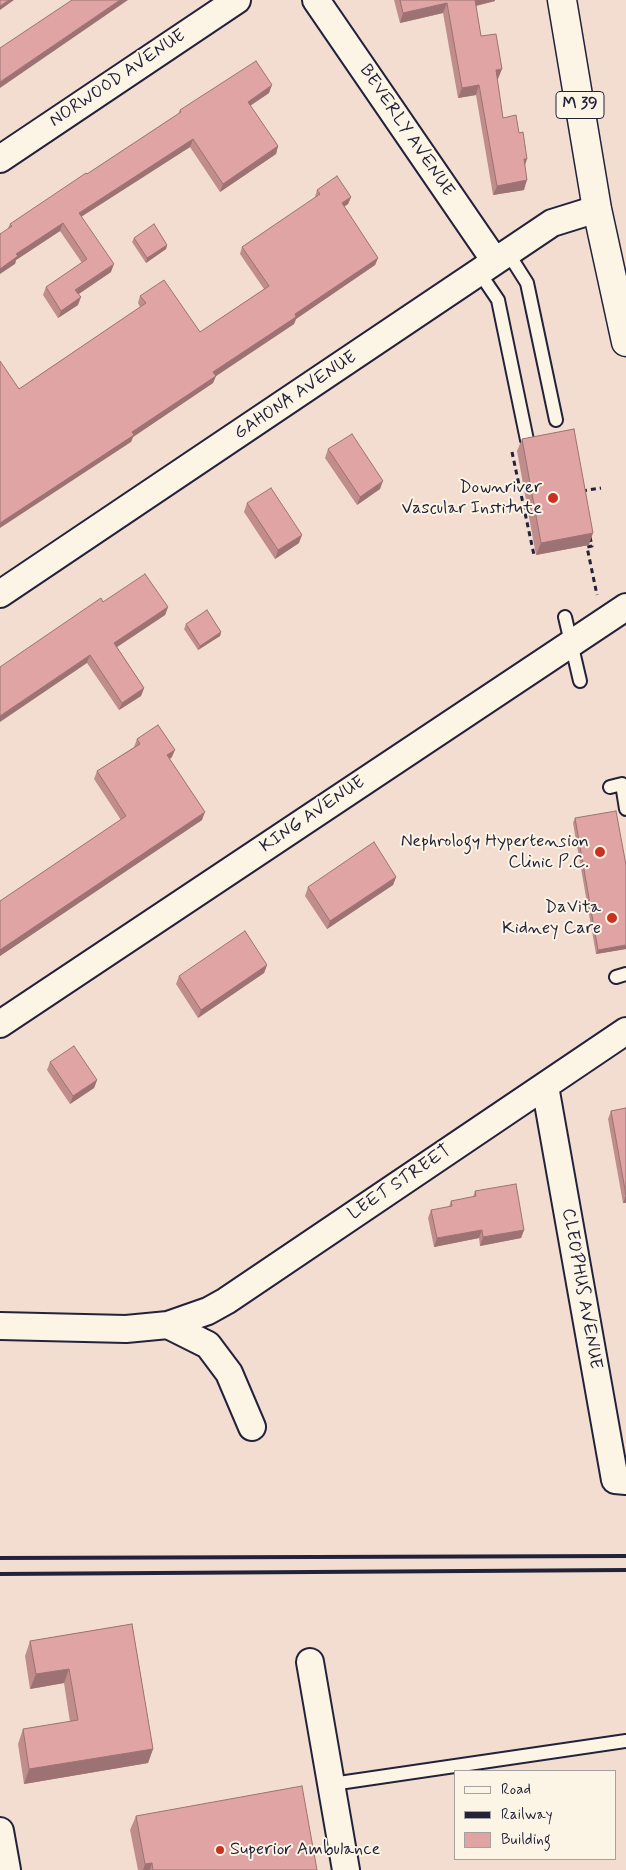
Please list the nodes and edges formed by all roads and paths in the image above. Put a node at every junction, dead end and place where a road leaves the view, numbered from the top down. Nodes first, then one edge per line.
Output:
1 (237, 0) edge
2 (316, 0) edge
3 (562, 0) edge
4 (0, 159) edge
5 (597, 209) junction
6 (494, 262) junction
7 (621, 291) edge
8 (626, 342) edge
9 (556, 420) dead end
10 (524, 444) joint
11 (580, 482) edge
12 (601, 488) dead end
13 (582, 491) junction
14 (584, 500) edge
15 (588, 528) edge
16 (534, 555) dead end
17 (0, 594) edge
18 (596, 595) dead end
19 (626, 607) edge
20 (565, 617) dead end
21 (571, 644) junction
22 (580, 681) dead end
23 (610, 787) dead end
24 (626, 809) edge
25 (0, 1024) edge
26 (626, 1032) edge
27 (545, 1086) junction
28 (168, 1325) junction
29 (0, 1326) edge
30 (252, 1427) dead end
31 (626, 1481) edge
32 (310, 1662) dead end
33 (626, 1741) edge
34 (332, 1784) junction
35 (0, 1831) edge
36 (7, 1870) edge
37 (346, 1870) edge

1 - 4 street, NORWOOD AVENUE
2 - 6 street, BEVERLY AVENUE
3 - 5 highway, M 39
5 - 6 street, GAHONA AVENUE
5 - 7 highway, M 39
6 - 9 lane
6 - 10 lane
6 - 17 street, GAHONA AVENUE
7 - 8 highway, M 39
10 - 16 path
11 - 13 path
12 - 13 path
13 - 14 path
15 - 18 path
19 - 21 street, KING AVENUE
20 - 21 lane
21 - 22 lane
21 - 25 street, KING AVENUE
23 - 24 lane
26 - 27 street, LEET STREET
27 - 28 street, LEET STREET
27 - 31 street, CLEOPHUS AVENUE
28 - 29 street, LEET STREET
28 - 30 street
32 - 34 street
33 - 34 lane
34 - 37 street
35 - 36 street

